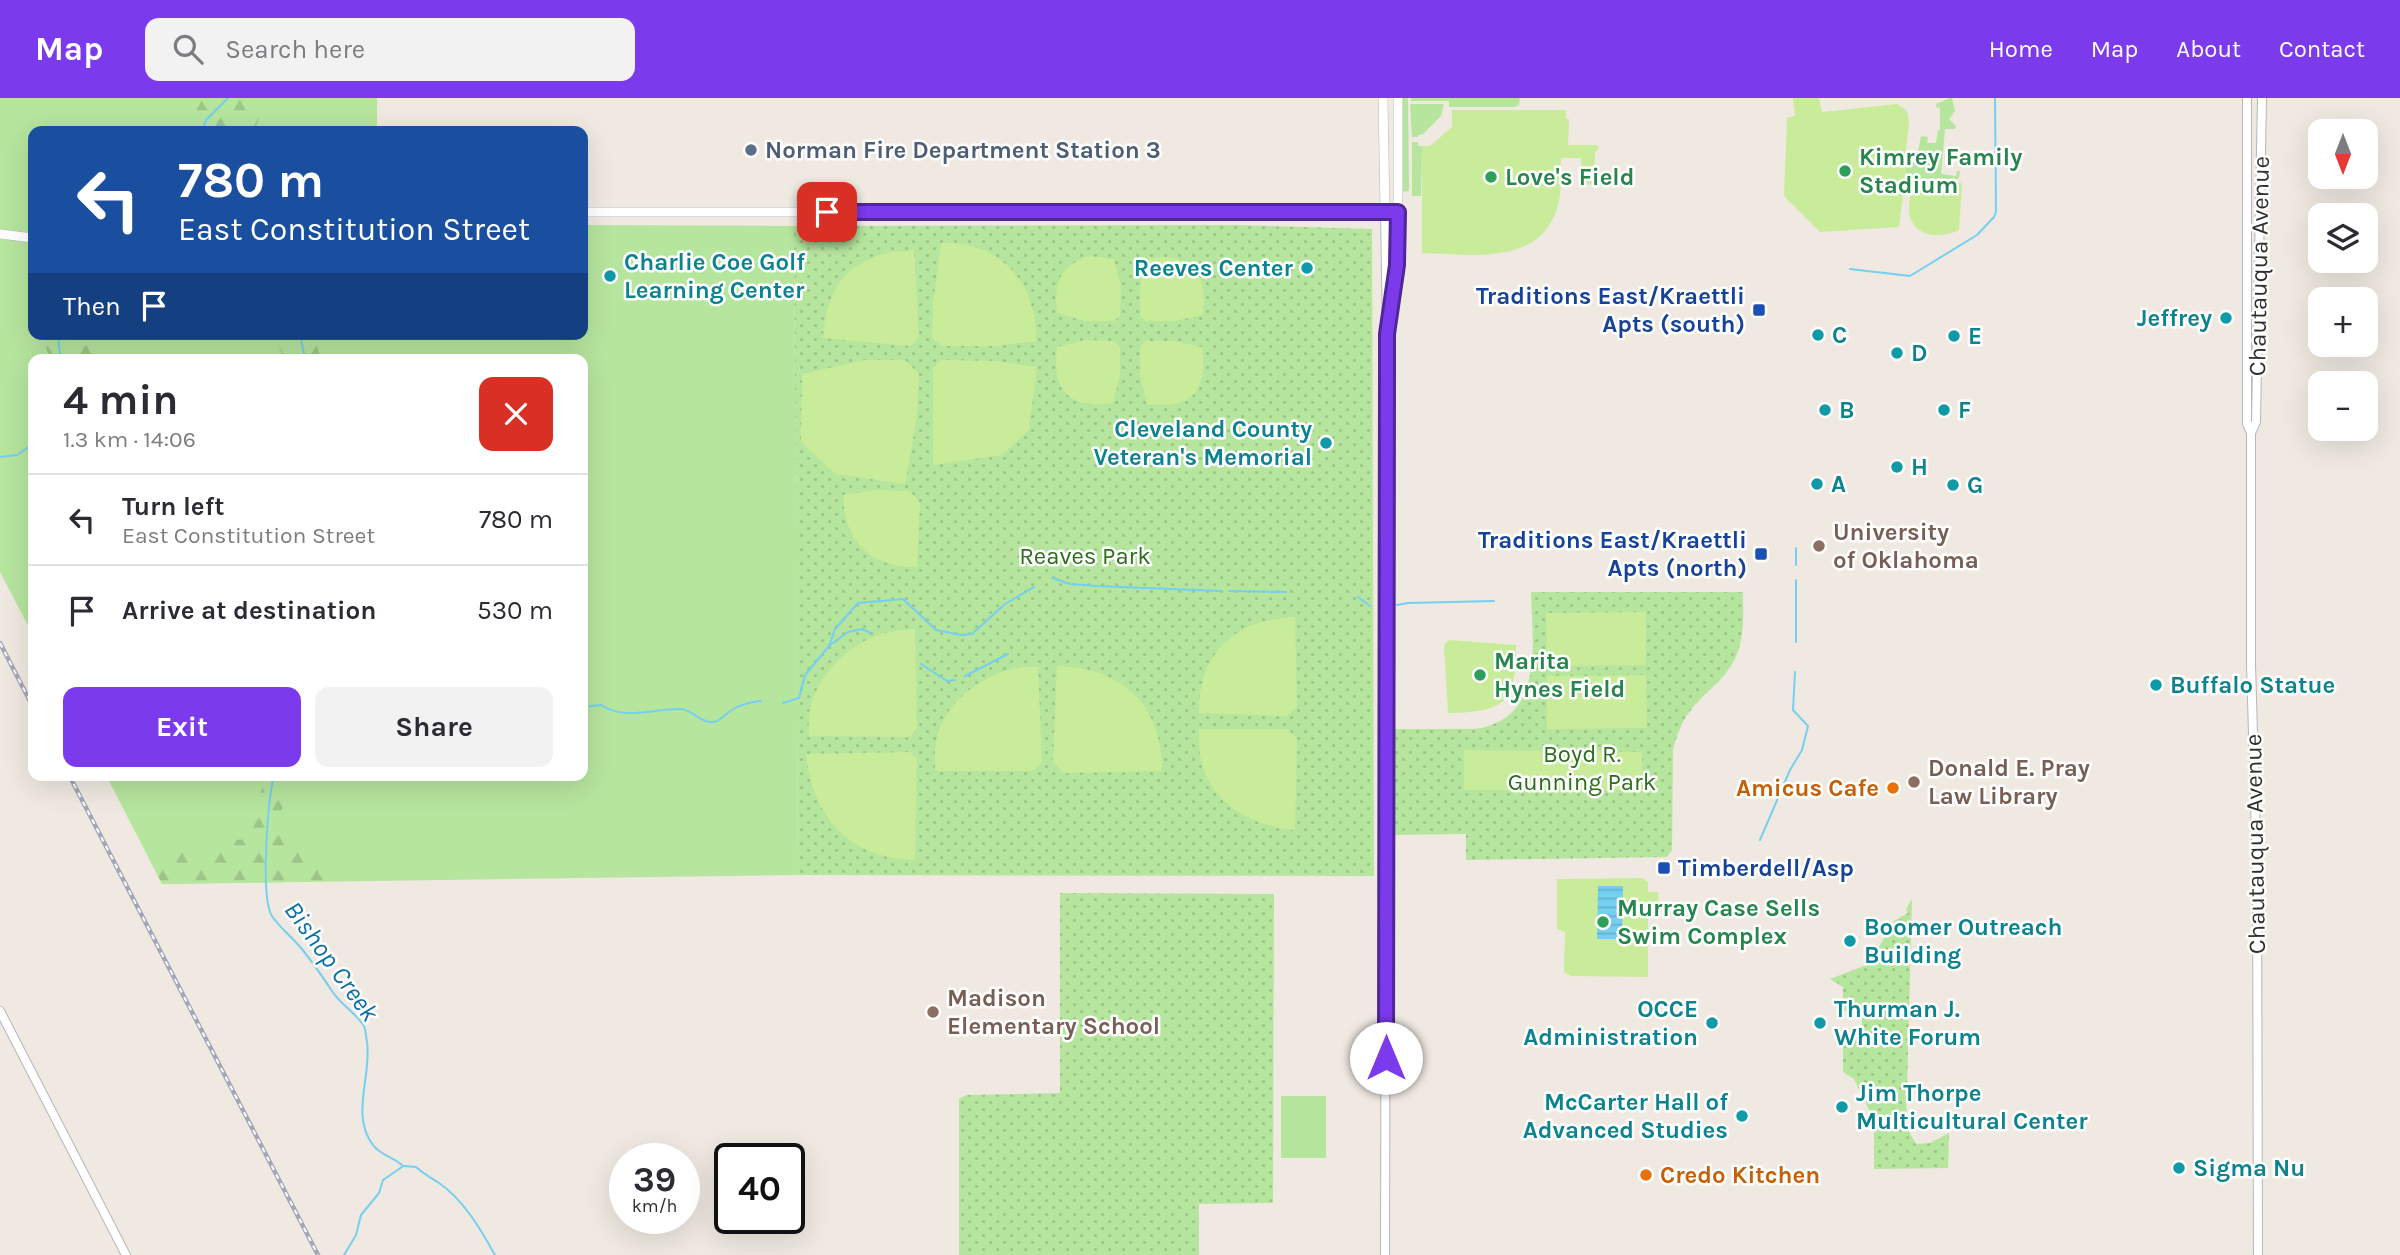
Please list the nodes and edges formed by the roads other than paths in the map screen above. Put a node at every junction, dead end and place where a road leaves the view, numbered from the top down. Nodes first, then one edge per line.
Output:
1 (1383, 98) edge
2 (1398, 98) edge
3 (2247, 98) edge
4 (2262, 98) edge
5 (588, 212) edge
6 (1385, 212) junction
7 (1398, 212) junction
8 (0, 234) edge
9 (28, 237) edge
10 (1387, 334) junction
11 (2251, 433) junction
12 (0, 1011) edge
13 (126, 1255) edge
14 (1385, 1255) edge
15 (2258, 1255) edge

1 - 6 main road
2 - 7 main road
3 - 11 street, Chautauqua Avenue
4 - 11 street, Chautauqua Avenue
5 - 6 main road
6 - 7 main road
6 - 10 street
7 - 10 street
8 - 9 main road
10 - 14 street
11 - 15 street, Chautauqua Avenue
12 - 13 street

